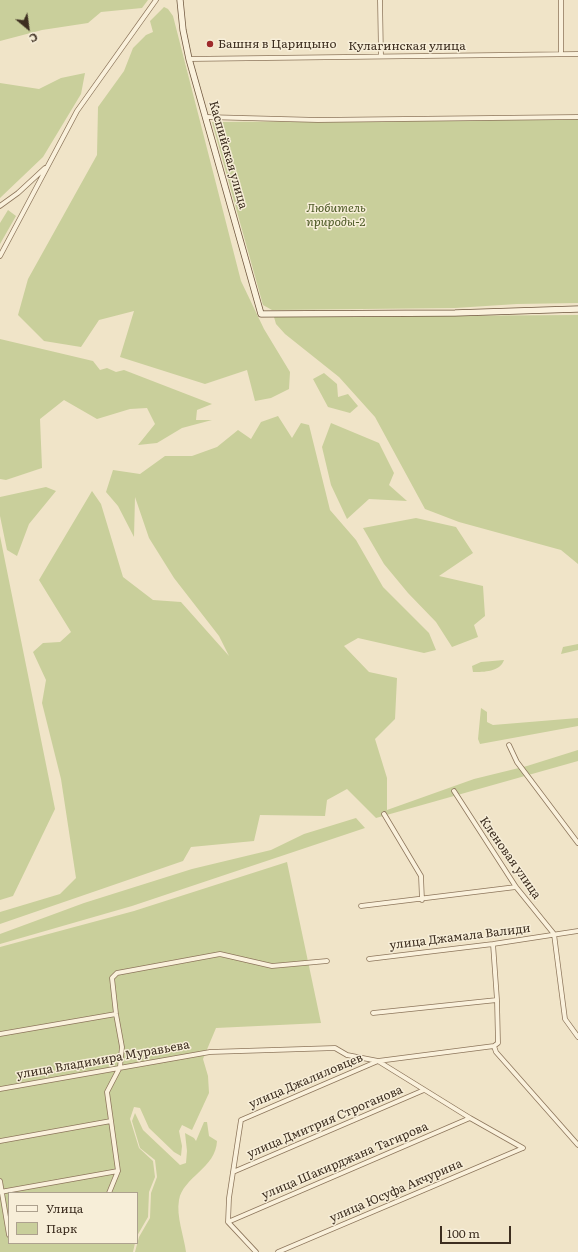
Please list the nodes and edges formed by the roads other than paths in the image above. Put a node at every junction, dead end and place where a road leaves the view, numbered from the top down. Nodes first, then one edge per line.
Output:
1 (156, 0) edge
2 (180, 0) edge
3 (380, 0) edge
4 (562, 0) edge
5 (561, 54) junction
6 (578, 54) edge
7 (381, 56) junction
8 (189, 59) junction
9 (206, 117) junction
10 (578, 117) edge
11 (48, 166) junction
12 (0, 206) edge
13 (0, 256) edge
14 (578, 309) edge
15 (509, 745) dead end
16 (454, 791) dead end
17 (384, 814) dead end
18 (578, 843) edge
19 (516, 887) junction
20 (422, 900) junction
21 (361, 906) dead end
22 (578, 931) edge
23 (554, 934) junction
24 (493, 944) junction
25 (369, 959) dead end
26 (327, 961) dead end
27 (497, 1000) junction
28 (373, 1013) dead end
29 (116, 1014) junction
30 (0, 1034) edge
31 (578, 1037) edge
32 (494, 1046) junction
33 (378, 1061) junction
34 (120, 1066) junction
35 (0, 1089) edge
36 (424, 1090) junction
37 (470, 1118) junction
38 (110, 1121) junction
39 (0, 1140) edge
40 (578, 1145) edge
41 (118, 1171) junction
42 (233, 1172) junction
43 (0, 1181) edge
44 (1, 1192) edge
45 (109, 1192) edge
46 (228, 1222) junction
47 (8, 1230) edge
48 (256, 1252) edge
49 (278, 1252) edge

1 - 11 street
2 - 8 street, Каспийская улица
3 - 7 street
4 - 5 street
5 - 6 street, Кулагинская улица
5 - 7 street, Кулагинская улица
7 - 8 street, Кулагинская улица
8 - 9 street, Каспийская улица
9 - 10 street
9 - 14 street, Каспийская улица
11 - 12 street
11 - 13 street
15 - 18 street
16 - 19 street, Кленовая улица
17 - 20 street
19 - 20 street
19 - 23 street, Кленовая улица
20 - 21 street
22 - 23 street, улица Джамала Валиди
23 - 24 street, улица Джамала Валиди
23 - 31 street
24 - 25 street, улица Джамала Валиди
24 - 27 street
26 - 29 street
27 - 28 street
27 - 32 street
29 - 30 street
29 - 34 street
32 - 33 street
32 - 40 street
33 - 34 street, улица Владимира Муравьева
33 - 36 street
33 - 42 street, улица Джалиловцев
34 - 35 street, улица Владимира Муравьева
34 - 38 street
36 - 37 street
36 - 42 street, улица Дмитрия Строганова
37 - 46 street, улица Шакирджана Тагирова
37 - 49 street, улица Юсуфа Акчурина
38 - 39 street
38 - 41 street
41 - 44 street
41 - 45 street
42 - 46 street
43 - 44 street
44 - 47 street
46 - 48 street

